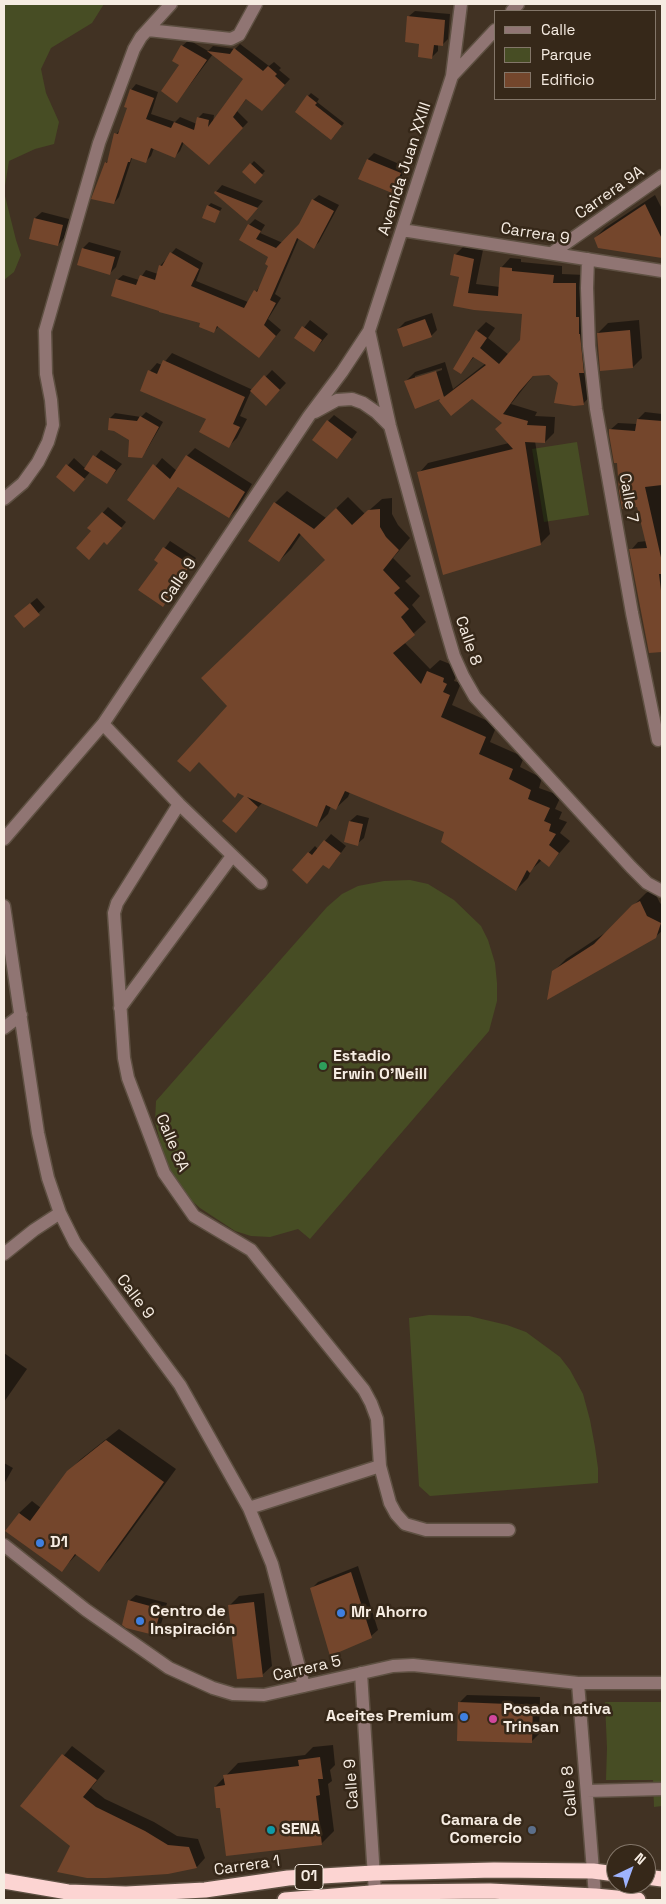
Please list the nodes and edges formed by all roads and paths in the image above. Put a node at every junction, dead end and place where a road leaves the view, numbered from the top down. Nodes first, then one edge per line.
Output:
1 (171, 4) edge
2 (256, 4) edge
3 (461, 4) edge
4 (148, 30) junction
5 (493, 32) edge
6 (452, 76) junction
7 (662, 176) edge
8 (402, 230) junction
9 (552, 253) junction
10 (588, 259) junction
11 (662, 271) edge
12 (369, 331) junction
13 (308, 416) junction
14 (390, 426) junction
15 (4, 500) edge
16 (103, 724) junction
17 (658, 740) dead end
18 (179, 804) junction
19 (4, 840) edge
20 (232, 856) junction
21 (261, 883) dead end
22 (662, 891) edge
23 (4, 912) edge
24 (120, 1008) junction
25 (21, 1015) junction
26 (4, 1028) edge
27 (60, 1213) junction
28 (4, 1254) edge
29 (380, 1466) junction
30 (249, 1508) junction
31 (509, 1530) dead end
32 (4, 1545) edge
33 (361, 1673) junction
34 (578, 1683) junction
35 (662, 1683) edge
36 (304, 1686) junction
37 (662, 1789) edge
38 (587, 1791) junction
39 (593, 1871) junction
40 (374, 1873) junction
41 (606, 1873) edge
42 (4, 1881) edge
43 (376, 1893) junction
44 (600, 1898) edge
45 (285, 1900) edge
46 (638, 1900) edge

1 - 4 street
2 - 4 street
3 - 6 street
4 - 15 street
5 - 6 street, Avenida Juan XXIII
6 - 8 street, Avenida Juan XXIII
7 - 9 street, Carrera 9A
8 - 9 street, Carrera 9
8 - 12 street, Avenida Juan XXIII
9 - 10 street, Carrera 9
10 - 11 street, Carrera 9
10 - 17 street, Calle 7
12 - 13 street, Calle 9
12 - 14 street, Calle 8
13 - 14 street
13 - 16 street, Calle 9
14 - 22 street, Calle 8
16 - 18 street
16 - 19 street, Calle 9
18 - 20 street
18 - 24 street, Calle 8A
20 - 21 street
20 - 24 street
23 - 25 street, Calle 9
24 - 29 street, Calle 8A
25 - 26 street
25 - 27 street, Calle 9
27 - 28 street
27 - 30 street, Calle 9
29 - 30 street
29 - 31 street, Calle 8A
30 - 36 street, Calle 9
32 - 36 street, Carrera 5
33 - 34 street, Carrera 5
33 - 36 street, Carrera 5
33 - 40 street, Calle 9
34 - 35 street, Carrera 5
34 - 38 street, Calle 8
37 - 38 street
38 - 39 street, Calle 8
39 - 40 highway, Carrera 1 / 01
39 - 41 highway, Carrera 1 / 01
39 - 44 street, Calle 8
40 - 42 highway, Carrera 1 / 01
40 - 43 street, Calle 9
43 - 44 highway, 01
43 - 45 highway, 01
44 - 46 highway, 01

